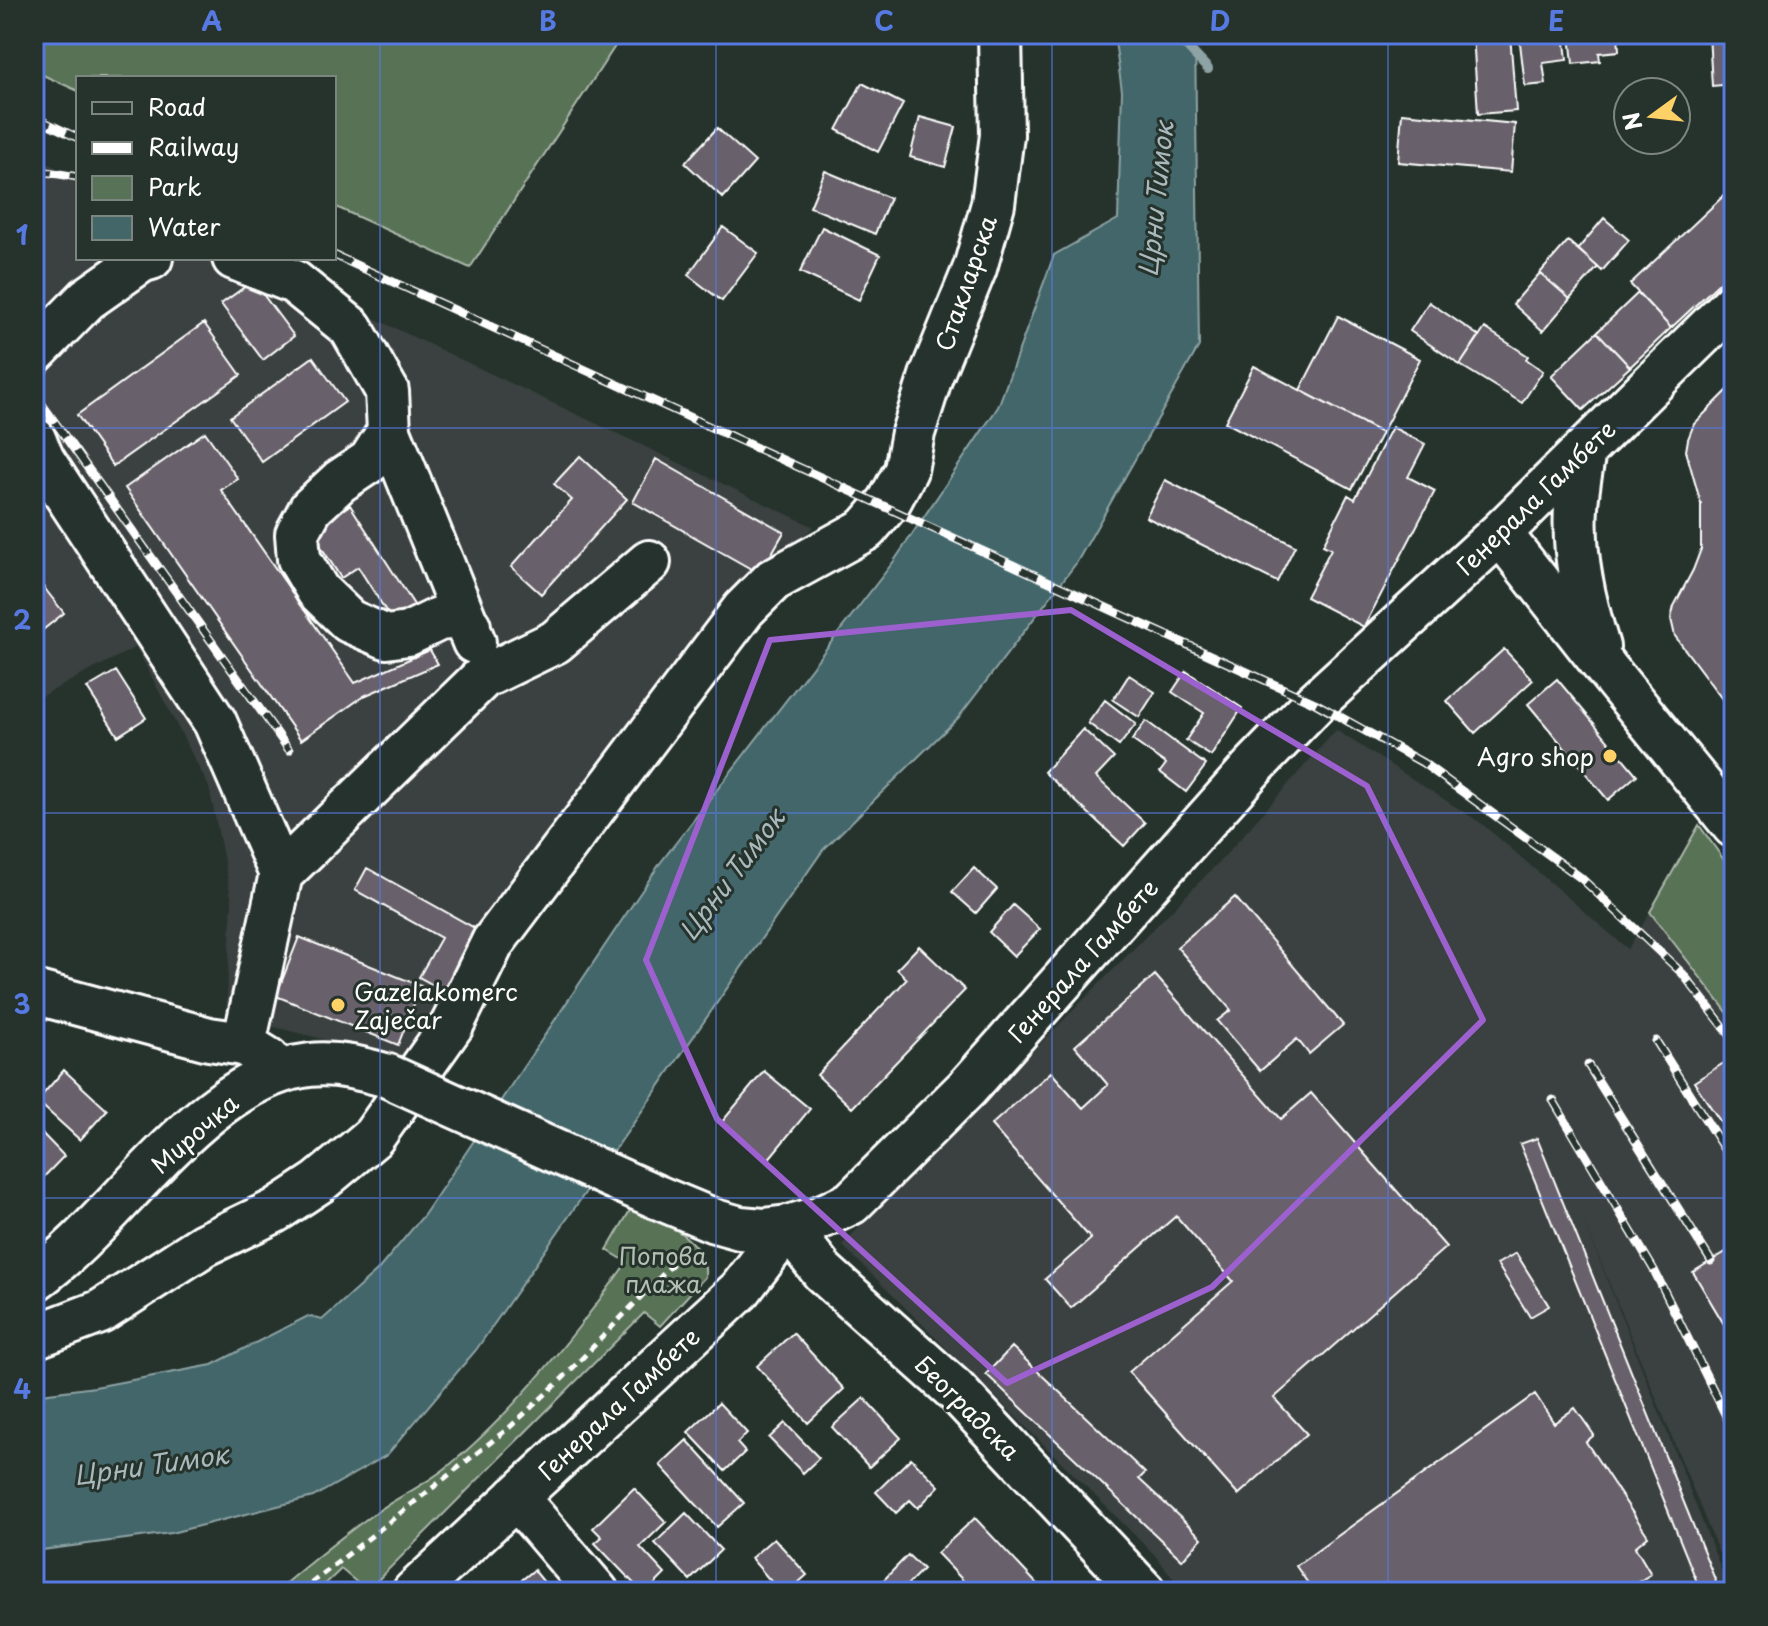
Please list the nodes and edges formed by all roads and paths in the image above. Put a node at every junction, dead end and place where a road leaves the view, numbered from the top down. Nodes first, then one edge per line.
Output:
1 (1000, 34) edge
2 (144, 260) edge
3 (239, 260) edge
4 (1734, 303) edge
5 (34, 353) edge
6 (389, 431) junction
7 (34, 439) edge
8 (1584, 451) junction
9 (1500, 533) junction
10 (649, 562) dead end
11 (469, 626) junction
12 (1605, 667) junction
13 (483, 677) junction
14 (1717, 782) edge
15 (1734, 826) edge
16 (281, 874) junction
17 (34, 992) edge
18 (244, 1044) junction
19 (280, 1072) junction
20 (715, 1221) junction
21 (788, 1227) junction
22 (34, 1280) edge
23 (34, 1337) edge
24 (516, 1497) junction
25 (300, 1592) edge
26 (414, 1592) edge
27 (597, 1592) edge
28 (1144, 1592) edge

1 - 23 street, Стакларска
2 - 5 street
3 - 6 street
4 - 8 street, Генерала Гамбете
6 - 11 street
6 - 11 street
7 - 16 street
8 - 9 street, Генерала Гамбете
8 - 12 street
9 - 12 street
9 - 21 street, Генерала Гамбете
10 - 13 street
11 - 13 street
12 - 14 street
13 - 16 street
14 - 15 street
16 - 18 street
17 - 18 street
18 - 19 street
19 - 20 street, Мирочка, bridge
19 - 22 street, Мирочка
20 - 21 street, Мирочка
20 - 25 path
21 - 24 street, Генерала Гамбете
21 - 28 street, Београдска
24 - 26 street, Генерала Гамбете
24 - 27 street

